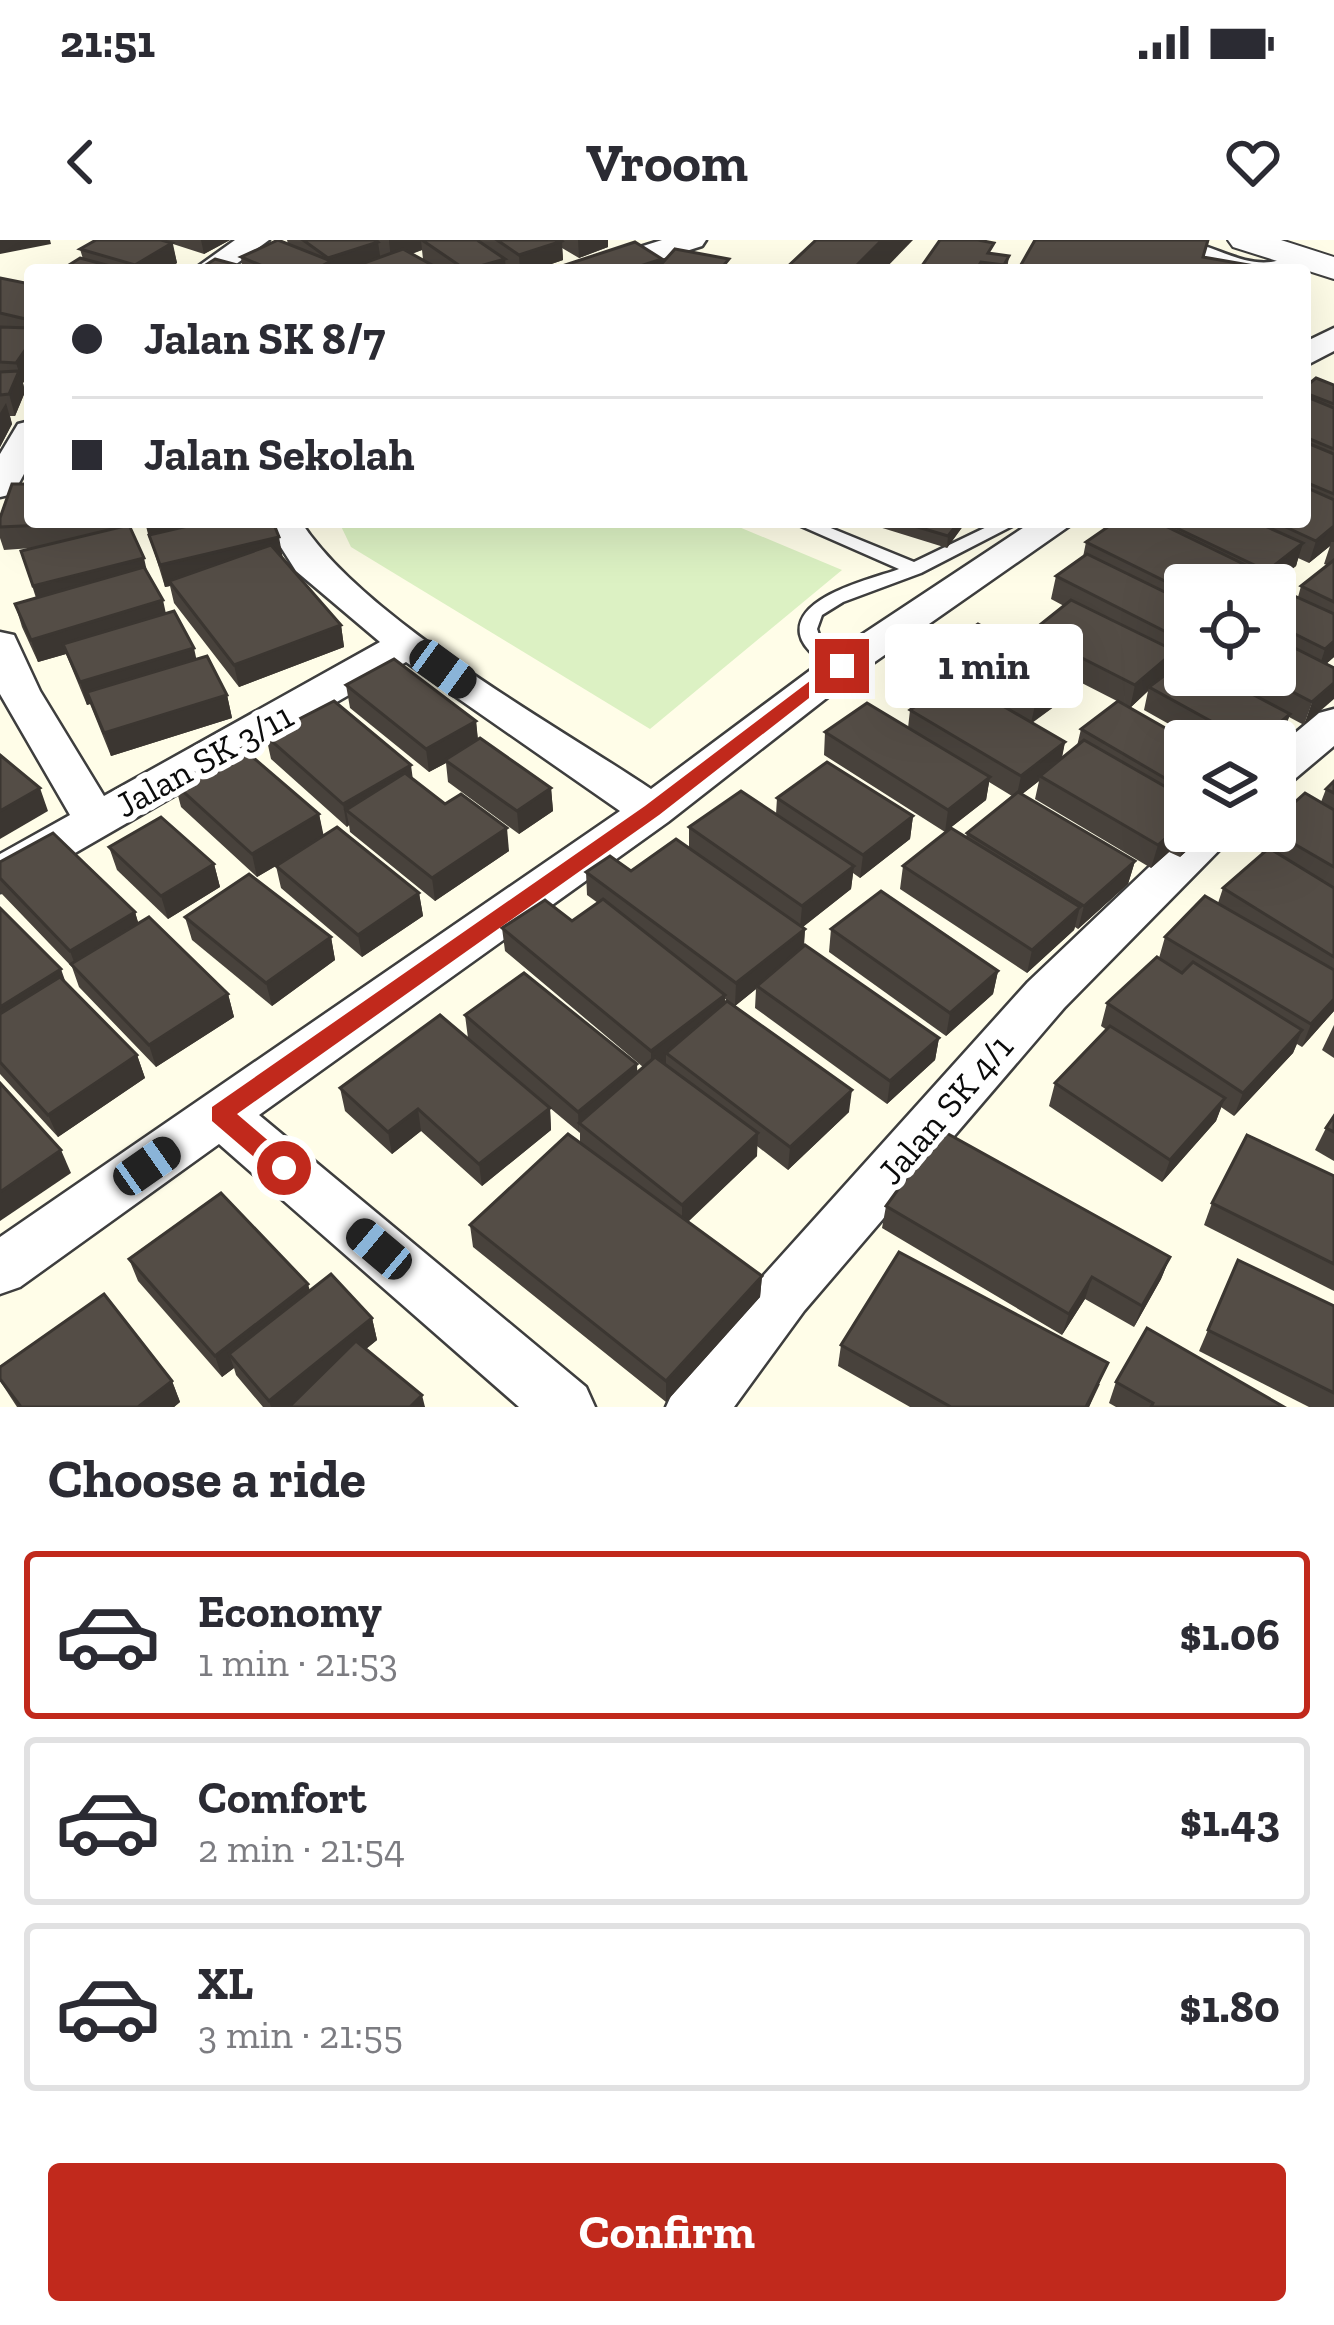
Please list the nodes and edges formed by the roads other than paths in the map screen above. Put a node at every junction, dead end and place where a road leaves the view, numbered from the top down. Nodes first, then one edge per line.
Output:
1 (255, 240) edge
2 (692, 240) edge
3 (1180, 240) edge
4 (1245, 240) edge
5 (1299, 256) junction
6 (217, 264) edge
7 (616, 264) edge
8 (1247, 264) edge
9 (1284, 264) edge
10 (1334, 268) edge
11 (24, 442) edge
12 (0, 486) edge
13 (288, 528) edge
14 (815, 528) edge
15 (999, 528) edge
16 (1048, 528) edge
17 (914, 569) junction
18 (0, 644) edge
19 (407, 644) junction
20 (842, 666) junction
21 (1334, 723) edge
22 (1296, 755) edge
23 (652, 811) junction
24 (96, 821) junction
25 (1193, 852) edge
26 (0, 875) edge
27 (220, 1114) junction
28 (0, 1269) edge
29 (564, 1407) edge
30 (697, 1407) edge

1 - 6 street
2 - 7 street
3 - 8 lane
4 - 5 street
5 - 9 lane
5 - 10 street
11 - 12 street
13 - 19 street
14 - 17 lane
15 - 17 lane
16 - 20 street
17 - 20 lane
18 - 24 street
19 - 23 street
19 - 24 street, Jalan SK 3/11
20 - 23 street
21 - 22 street
23 - 27 street
24 - 26 street, Jalan SK 3/11
25 - 30 street, Jalan SK 4/1
27 - 28 street
27 - 29 street

